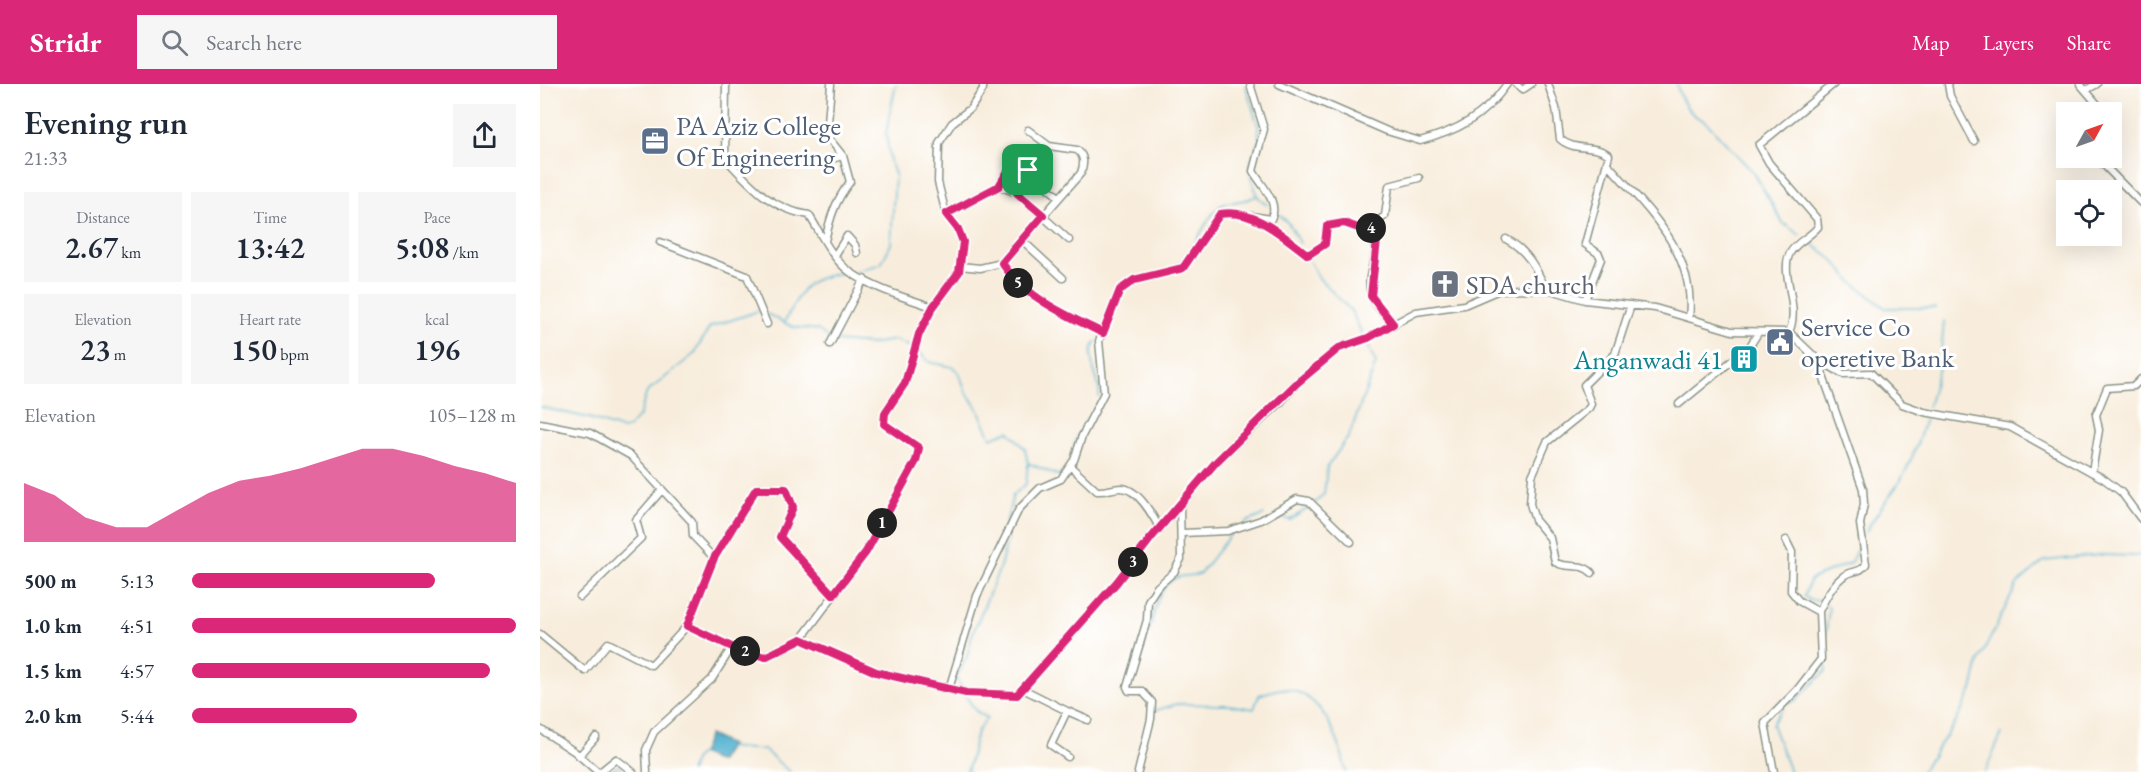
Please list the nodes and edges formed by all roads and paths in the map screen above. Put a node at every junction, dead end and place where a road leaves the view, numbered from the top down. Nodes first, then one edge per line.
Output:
1 (726, 84) edge
2 (831, 84) edge
3 (983, 84) edge
4 (1250, 84) edge
5 (1279, 84) edge
6 (1507, 84) edge
7 (1516, 84) edge
8 (1531, 84) edge
9 (1548, 84) edge
10 (1834, 84) edge
11 (1948, 84) edge
12 (2080, 84) edge
13 (2097, 84) edge
14 (2086, 90) junction
15 (2096, 102) edge
16 (1028, 130) dead end
17 (1974, 141) dead end
18 (843, 156) junction
19 (831, 159) dead end
20 (1607, 163) junction
21 (2107, 168) edge
22 (1032, 175) junction
23 (1419, 178) dead end
24 (999, 186) junction
25 (1017, 193) junction
26 (1059, 197) junction
27 (2141, 203) edge
28 (946, 214) junction
29 (1043, 215) junction
30 (1249, 216) junction
31 (1371, 230) junction
32 (1506, 239) dead end
33 (1069, 240) dead end
34 (825, 241) junction
35 (1023, 241) junction
36 (660, 242) dead end
37 (857, 253) dead end
38 (835, 255) junction
39 (1002, 263) junction
40 (960, 266) junction
41 (1063, 278) dead end
42 (864, 279) junction
43 (1546, 290) junction
44 (1585, 300) junction
45 (1631, 305) junction
46 (933, 307) junction
47 (1689, 318) junction
48 (767, 324) dead end
49 (1393, 324) junction
50 (1789, 332) junction
51 (1103, 333) junction
52 (1758, 333) junction
53 (830, 344) dead end
54 (1821, 362) junction
55 (2141, 379) edge
56 (1679, 404) dead end
57 (540, 423) edge
58 (1070, 466) junction
59 (2092, 472) junction
60 (661, 491) junction
61 (1180, 506) junction
62 (2141, 519) edge
63 (1160, 529) junction
64 (1182, 533) junction
65 (1786, 540) dead end
66 (1351, 542) dead end
67 (714, 558) junction
68 (1592, 573) dead end
69 (833, 595) junction
70 (580, 597) dead end
71 (1819, 614) junction
72 (687, 626) junction
73 (540, 634) edge
74 (801, 639) junction
75 (732, 647) junction
76 (949, 689) junction
77 (1023, 689) junction
78 (1067, 711) junction
79 (1088, 720) dead end
80 (540, 729) edge
81 (596, 736) dead end
82 (579, 756) junction
83 (1068, 758) dead end
84 (599, 772) edge
85 (633, 772) edge
86 (647, 772) edge
87 (1138, 772) edge
88 (1774, 772) edge

1 - 34 street
2 - 18 street
3 - 28 street
4 - 30 street
5 - 6 street
7 - 8 street
9 - 20 street
10 - 50 street
11 - 17 street
12 - 14 street
13 - 14 street
14 - 15 street
16 - 26 street
18 - 19 street
18 - 34 street
20 - 44 street
20 - 47 street
21 - 27 street
22 - 24 street
22 - 25 street
22 - 26 street
23 - 31 street
24 - 25 street
24 - 28 street
25 - 29 street
26 - 29 street
28 - 40 street
29 - 33 street
29 - 35 street
30 - 31 street
30 - 51 street
31 - 49 street
32 - 43 street
34 - 38 street
35 - 39 street
35 - 41 street
36 - 48 street
37 - 38 street
38 - 42 street
39 - 40 street
39 - 51 street
40 - 46 street
42 - 46 street
42 - 53 street
43 - 44 street
43 - 49 street
44 - 45 street
45 - 47 street
45 - 68 street
46 - 69 street
47 - 52 street
49 - 61 street
50 - 52 street
50 - 54 street
51 - 58 street
52 - 56 street
54 - 59 street
54 - 71 street
55 - 59 street
57 - 60 street
58 - 63 street
58 - 76 street
59 - 62 street
60 - 67 street
60 - 70 street
61 - 63 street
61 - 64 street
63 - 77 street
64 - 66 street
64 - 87 street
65 - 71 street
67 - 69 street
67 - 72 street
69 - 74 street
71 - 88 street
72 - 73 street
72 - 75 street
74 - 75 street
74 - 76 street
75 - 86 street
76 - 77 street
77 - 78 street
78 - 79 street
78 - 83 street
80 - 82 street
81 - 82 street
82 - 84 street
84 - 85 street

